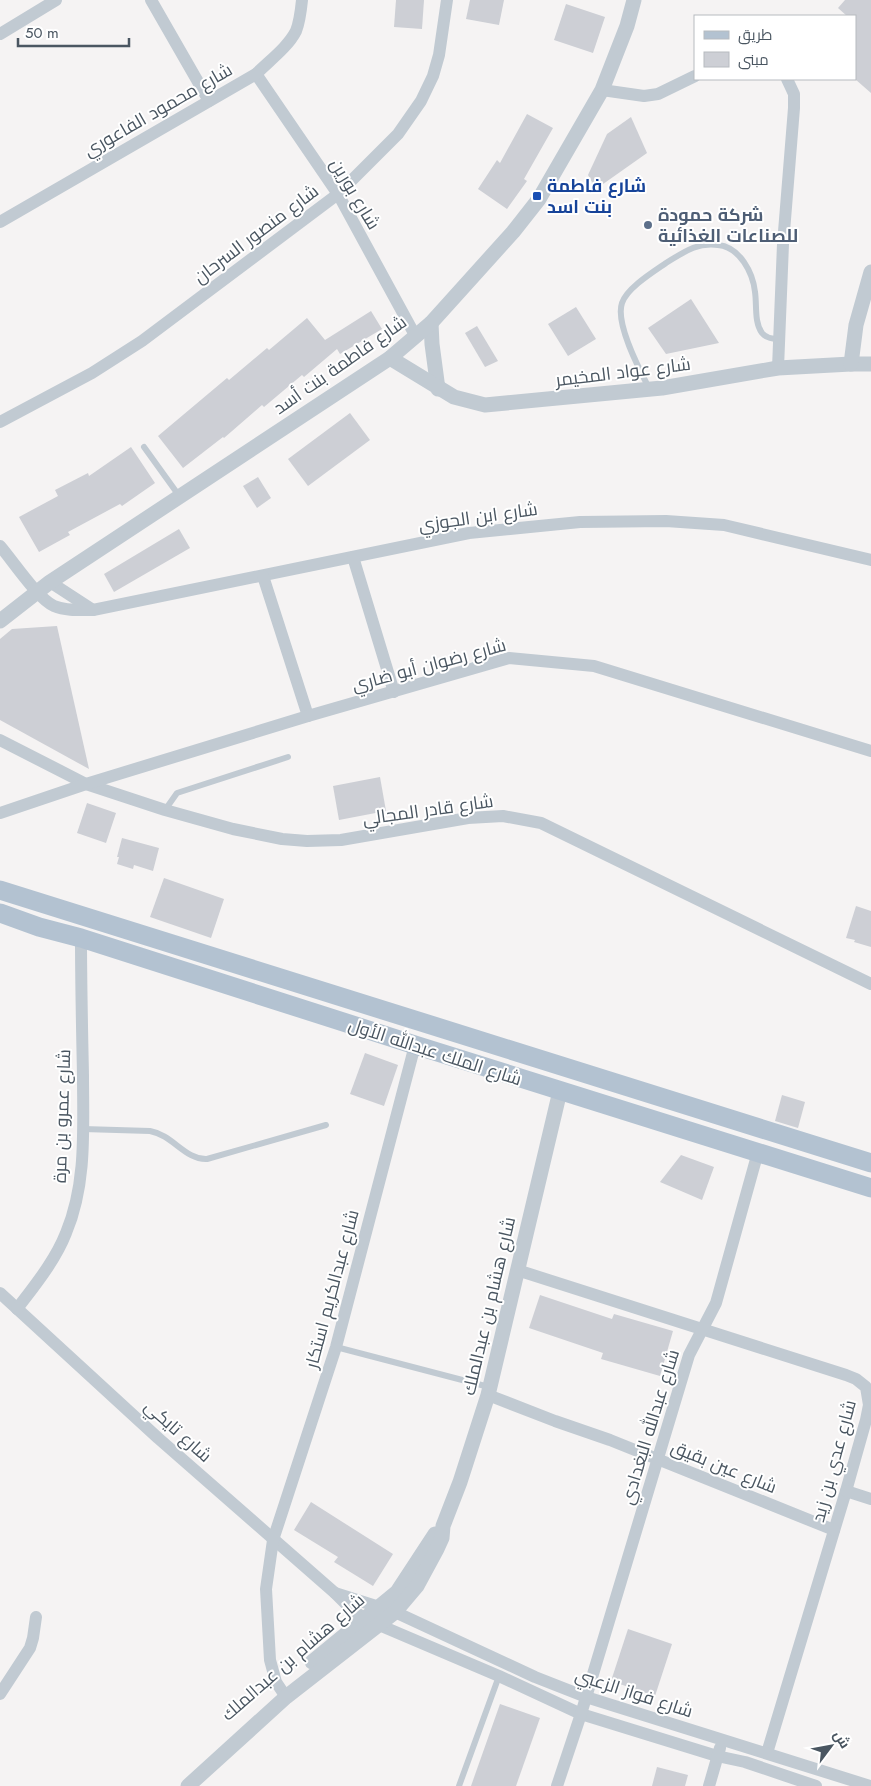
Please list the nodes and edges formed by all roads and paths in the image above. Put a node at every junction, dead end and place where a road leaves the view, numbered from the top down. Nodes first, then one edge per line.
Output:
1 (56, 0) edge
2 (151, 0) edge
3 (302, 0) edge
4 (447, 0) edge
5 (634, 0) edge
6 (0, 34) edge
7 (256, 74) junction
8 (694, 76) edge
9 (787, 80) edge
10 (602, 90) junction
11 (209, 101) junction
12 (338, 194) junction
13 (0, 222) edge
14 (871, 272) edge
15 (431, 323) junction
16 (416, 337) junction
17 (779, 339) junction
18 (390, 358) junction
19 (851, 364) junction
20 (871, 364) edge
21 (778, 368) junction
22 (438, 389) junction
23 (650, 389) junction
24 (0, 422) edge
25 (144, 448) dead end
26 (180, 496) junction
27 (0, 546) edge
28 (353, 557) junction
29 (871, 560) edge
30 (263, 576) junction
31 (50, 582) junction
32 (36, 592) junction
33 (93, 610) junction
34 (0, 621) edge
35 (394, 692) junction
36 (308, 716) junction
37 (0, 740) edge
38 (871, 751) edge
39 (288, 757) dead end
40 (86, 784) junction
41 (165, 810) junction
42 (0, 813) edge
43 (0, 890) edge
44 (0, 913) edge
45 (81, 938) junction
46 (871, 984) edge
47 (415, 1046) junction
48 (560, 1091) junction
49 (326, 1125) dead end
50 (83, 1130) junction
51 (758, 1152) junction
52 (871, 1163) edge
53 (871, 1188) edge
54 (518, 1270) junction
55 (0, 1292) edge
56 (18, 1309) junction
57 (703, 1328) junction
58 (336, 1347) junction
59 (489, 1391) junction
60 (659, 1459) junction
61 (846, 1491) junction
62 (871, 1499) edge
63 (834, 1530) junction
64 (273, 1540) junction
65 (335, 1593) junction
66 (388, 1609) junction
67 (36, 1617) dead end
68 (372, 1622) junction
69 (499, 1676) junction
70 (284, 1693) junction
71 (0, 1694) edge
72 (586, 1697) junction
73 (581, 1714) junction
74 (723, 1741) junction
75 (767, 1753) junction
76 (717, 1756) junction
77 (862, 1785) edge
78 (176, 1786) edge
79 (188, 1786) edge
80 (459, 1786) edge
81 (557, 1786) edge
82 (709, 1786) edge
83 (816, 1786) edge

1 - 6 street
2 - 11 street
3 - 7 street, شارع محمود الفاعوري
4 - 12 street, شارع منصور السرحان
5 - 10 street, شارع فاطمة بنت أسد
7 - 11 street, شارع محمود الفاعوري
7 - 12 street, شارع بورين
8 - 10 street
9 - 17 street
10 - 15 street, شارع فاطمة بنت أسد
11 - 13 street, شارع محمود الفاعوري
12 - 16 street, شارع بورين
12 - 24 street, شارع منصور السرحان
14 - 19 street
15 - 16 street, شارع فاطمة بنت أسد
15 - 22 street
16 - 18 street, شارع فاطمة بنت أسد
17 - 21 street
17 - 23 lane
18 - 22 street, شارع عواد المخيمر
18 - 26 street, شارع فاطمة بنت أسد
19 - 20 street, شارع عواد المخيمر
19 - 21 street, شارع عواد المخيمر
21 - 23 street, شارع عواد المخيمر
22 - 23 street, شارع عواد المخيمر
25 - 26 lane
26 - 31 street, شارع فاطمة بنت أسد
27 - 32 street, شارع ابن الجوزي
28 - 29 street, شارع ابن الجوزي
28 - 30 street, شارع ابن الجوزي
28 - 35 street
30 - 33 street, شارع ابن الجوزي
30 - 36 street
31 - 32 street, شارع فاطمة بنت أسد
31 - 33 street
32 - 33 street, شارع ابن الجوزي
32 - 34 street, شارع فاطمة بنت أسد
35 - 36 street, شارع رضوان أبو ضاري
35 - 38 street, شارع رضوان أبو ضاري
36 - 40 street, شارع رضوان أبو ضاري
37 - 40 street, شارع قادر المجالي
39 - 41 lane
40 - 41 street, شارع قادر المجالي
40 - 42 street, شارع رضوان أبو ضاري
41 - 46 street, شارع قادر المجالي
43 - 52 main road, شارع الملك عبدالله الأول
44 - 45 main road, شارع الملك عبدالله الأول
45 - 47 main road, شارع الملك عبدالله الأول
45 - 50 street, شارع عمرو بن مرة
47 - 48 main road, شارع الملك عبدالله الأول
47 - 58 street, شارع عبدالكريم استكار
48 - 51 main road, شارع الملك عبدالله الأول
48 - 54 street, شارع هشام بن عبدالملك
49 - 50 lane
50 - 56 street, شارع عمرو بن مرة
51 - 53 main road, شارع الملك عبدالله الأول
51 - 57 street, شارع عبدالله البغدادي
54 - 57 street, شارع عدي بن زيد
54 - 59 street, شارع هشام بن عبدالملك
55 - 56 street, شارع تايكي
56 - 64 street, شارع تايكي
57 - 60 street, شارع عبدالله البغدادي
57 - 61 street, شارع عدي بن زيد
58 - 59 lane
58 - 64 street, شارع عبدالكريم استكار
59 - 60 street, شارع عين بقيق
59 - 66 street, شارع هشام بن عبدالملك
60 - 63 street, شارع عين بقيق
60 - 72 street, شارع عبدالله البغدادي
61 - 62 street
61 - 63 street, شارع عدي بن زيد
63 - 75 street, شارع عدي بن زيد
64 - 65 street, شارع تايكي
64 - 70 street, شارع عبدالكريم استكار
65 - 66 street, شارع تايكي
65 - 68 street, شارع تايكي
66 - 68 street, شارع هشام بن عبدالملك
66 - 72 street, شارع فواز الزعبي
67 - 71 street
68 - 69 street, شارع فواز الزعبي
68 - 70 street, شارع هشام بن عبدالملك
69 - 73 street, شارع فواز الزعبي
69 - 80 lane
70 - 78 street, شارع هشام بن عبدالملك
70 - 79 street, شارع هشام بن عبدالملك
72 - 73 street, شارع عبدالله البغدادي
72 - 74 street, شارع فواز الزعبي
73 - 76 street, شارع فواز الزعبي
73 - 81 street, شارع عبدالله البغدادي
74 - 75 street, شارع فواز الزعبي
74 - 76 street
75 - 77 street, شارع فواز الزعبي
76 - 82 street
76 - 83 street, شارع فواز الزعبي

